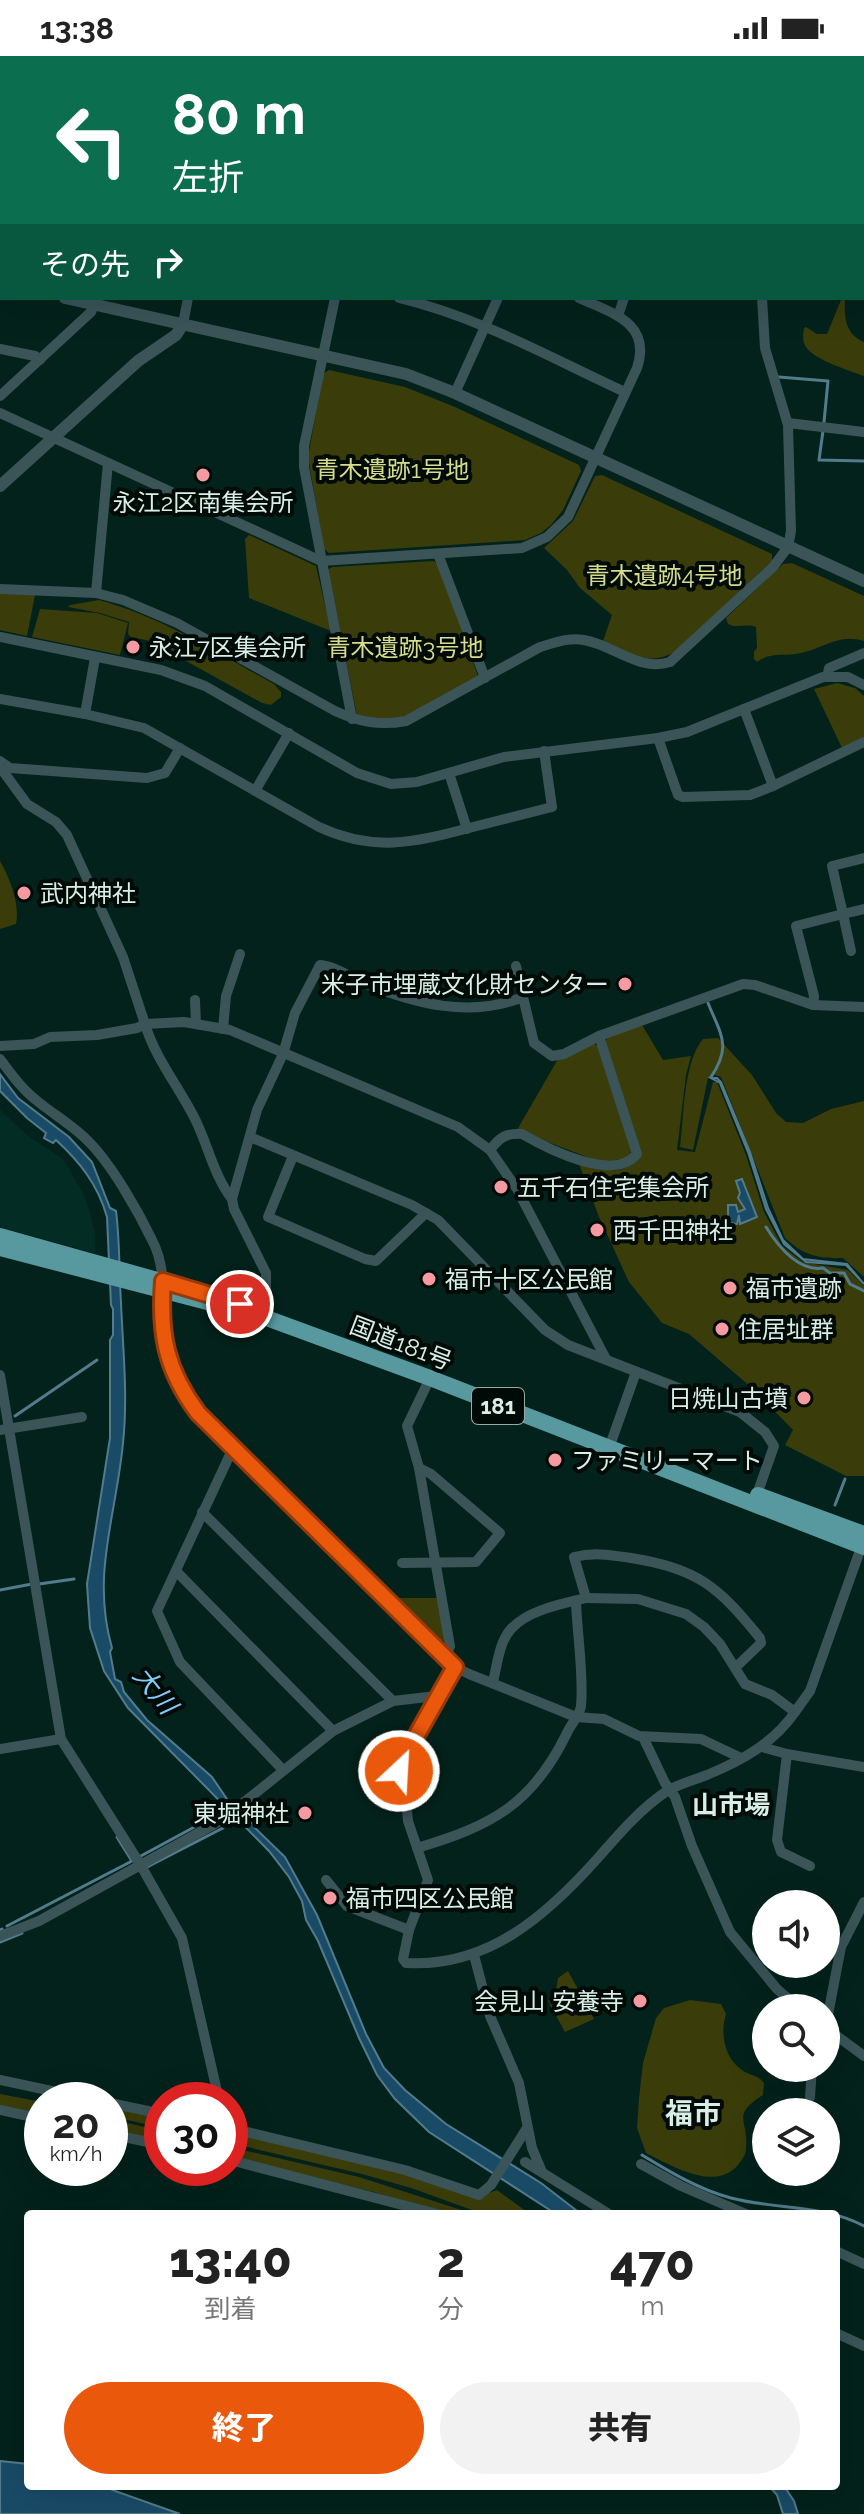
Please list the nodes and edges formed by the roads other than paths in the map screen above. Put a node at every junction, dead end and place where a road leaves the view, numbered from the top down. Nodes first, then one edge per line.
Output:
1 (73, 300) edge
2 (188, 300) edge
3 (335, 300) edge
4 (406, 300) edge
5 (497, 300) edge
6 (583, 300) edge
7 (623, 300) edge
8 (762, 300) edge
9 (94, 305) junction
10 (618, 316) junction
11 (183, 324) junction
12 (485, 326) junction
13 (0, 349) edge
14 (323, 355) junction
15 (40, 360) junction
16 (625, 392) junction
17 (455, 393) junction
18 (0, 396) edge
19 (0, 413) edge
20 (788, 423) junction
21 (864, 432) edge
22 (54, 438) junction
23 (595, 457) junction
24 (108, 463) junction
25 (0, 486) edge
26 (788, 547) junction
27 (438, 554) junction
28 (321, 561) junction
29 (864, 581) edge
30 (0, 589) edge
31 (96, 593) junction
32 (0, 637) edge
33 (864, 653) edge
34 (95, 658) junction
35 (827, 677) junction
36 (485, 678) junction
37 (864, 685) edge
38 (0, 700) edge
39 (744, 709) junction
40 (85, 714) junction
41 (352, 719) junction
42 (289, 733) junction
43 (658, 738) junction
44 (864, 742) edge
45 (180, 748) junction
46 (544, 751) junction
47 (0, 761) edge
48 (0, 767) edge
49 (449, 773) junction
50 (773, 786) junction
51 (255, 791) junction
52 (467, 829) junction
53 (864, 858) edge
54 (864, 909) edge
55 (843, 914) junction
56 (851, 951) dead end
57 (240, 954) dead end
58 (516, 966) dead end
59 (523, 997) junction
60 (195, 1000) dead end
61 (813, 1005) junction
62 (864, 1007) edge
63 (145, 1024) junction
64 (196, 1024) junction
65 (223, 1029) junction
66 (599, 1036) junction
67 (0, 1046) edge
68 (283, 1054) junction
69 (0, 1059) edge
70 (250, 1137) junction
71 (490, 1150) junction
72 (293, 1156) junction
73 (232, 1199) junction
74 (426, 1213) junction
75 (0, 1236) edge
76 (0, 1248) edge
77 (99, 1269) junction
78 (163, 1287) junction
79 (261, 1313) junction
80 (606, 1359) junction
81 (636, 1372) junction
82 (0, 1375) edge
83 (430, 1378) junction
84 (82, 1417) dead end
85 (5, 1430) edge
86 (610, 1444) junction
87 (233, 1448) junction
88 (419, 1468) junction
89 (755, 1500) junction
90 (202, 1512) junction
91 (863, 1542) edge
92 (402, 1563) dead end
93 (435, 1563) junction
94 (176, 1571) junction
95 (581, 1600) junction
96 (445, 1658) junction
97 (455, 1667) junction
98 (735, 1668) junction
99 (493, 1682) junction
100 (436, 1696) junction
101 (393, 1701) junction
102 (795, 1712) junction
103 (576, 1717) junction
104 (333, 1731) junction
105 (643, 1737) junction
106 (61, 1739) junction
107 (762, 1747) junction
108 (0, 1749) edge
109 (787, 1754) junction
110 (741, 1758) junction
111 (864, 1767) edge
112 (283, 1770) junction
113 (669, 1789) junction
114 (417, 1848) junction
115 (140, 1864) junction
116 (810, 1866) dead end
117 (326, 1880) dead end
118 (864, 1902) edge
119 (409, 1930) junction
120 (0, 1936) edge
121 (474, 1955) junction
122 (783, 1994) edge
123 (832, 1994) edge
124 (840, 2037) edge
125 (864, 2056) edge
126 (0, 2080) edge
127 (215, 2082) edge
128 (811, 2082) edge
129 (24, 2085) edge
130 (810, 2097) dead end
131 (0, 2110) edge
132 (24, 2115) edge
133 (527, 2128) junction
134 (248, 2132) edge
135 (525, 2162) dead end
136 (641, 2164) dead end
137 (248, 2165) edge
138 (542, 2172) junction
139 (422, 2210) edge
140 (603, 2210) edge
141 (737, 2210) edge
142 (840, 2253) edge
143 (864, 2264) edge
144 (840, 2335) edge
145 (864, 2346) edge

1 - 9 street
2 - 11 street
3 - 14 street
4 - 12 street
5 - 12 street
6 - 10 street
7 - 10 street
8 - 20 street
9 - 11 street
9 - 15 street
10 - 16 street
11 - 14 street
11 - 22 street
12 - 16 street
12 - 17 street
13 - 15 street
14 - 17 street
14 - 28 street
15 - 18 street
16 - 23 street
17 - 23 street
19 - 22 street
20 - 21 street
20 - 26 street
22 - 24 street
22 - 25 street
23 - 26 street
23 - 27 street
24 - 28 street
24 - 31 street
26 - 29 street
26 - 36 street
27 - 28 street
27 - 36 street
28 - 41 street
30 - 31 street
31 - 41 street
32 - 34 street
33 - 35 street
34 - 40 street
34 - 42 street
35 - 37 street
35 - 39 street
36 - 41 street
38 - 40 street
39 - 43 street
39 - 50 street
40 - 45 street
42 - 49 street
42 - 51 street
43 - 46 street
43 - 50 street
44 - 50 street
45 - 47 street
45 - 51 street
46 - 49 street
46 - 52 street
48 - 63 street
49 - 52 street
51 - 52 street
53 - 55 street
54 - 55 street
55 - 56 street
55 - 61 street
57 - 65 street
58 - 59 street
59 - 66 street
59 - 68 street
60 - 64 street
61 - 62 street
61 - 66 street
63 - 64 street
63 - 67 street
63 - 73 street
64 - 65 street
65 - 68 street
66 - 71 street
68 - 70 street
68 - 71 street
69 - 78 street
70 - 72 street
70 - 73 street
71 - 80 street
72 - 74 street
72 - 74 street
73 - 79 street
74 - 80 street
75 - 77 highway, 国道181号 / 181
76 - 77 highway, 国道181号 / 181
77 - 78 highway, 国道181号 / 181
78 - 79 highway, 国道181号 / 181
78 - 87 street
79 - 83 highway, 国道181号 / 181
79 - 86 highway, 国道181号 / 181
80 - 81 street
81 - 86 street
81 - 89 street
82 - 85 street
83 - 86 highway, 国道181号 / 181
83 - 88 street
84 - 85 street
85 - 106 street
86 - 89 highway, 国道181号 / 181
87 - 90 street
87 - 96 street
88 - 93 street
88 - 93 street
89 - 91 highway, 国道181号 / 181
90 - 94 street
90 - 101 street
91 - 102 street
92 - 93 street
93 - 96 street
94 - 104 street
94 - 112 street
95 - 98 street
95 - 98 street
95 - 99 street
95 - 103 street
96 - 97 street
97 - 99 street
97 - 100 street
98 - 102 street
99 - 103 street
100 - 101 street
100 - 114 street
101 - 104 street
102 - 107 street
103 - 105 street
103 - 114 street
104 - 112 street
105 - 110 street
105 - 113 street
106 - 108 street
106 - 115 street
107 - 109 street
107 - 110 street
109 - 111 street
109 - 116 street
110 - 113 street
112 - 115 street
113 - 121 street
113 - 122 street
114 - 119 street
115 - 120 street
115 - 127 street
117 - 119 street
118 - 123 street
119 - 121 street
121 - 133 street
124 - 125 street
126 - 129 street
128 - 130 street
131 - 132 street
133 - 134 street
133 - 138 street
135 - 138 street
136 - 141 street
137 - 139 street
138 - 140 street
142 - 143 street
144 - 145 street

